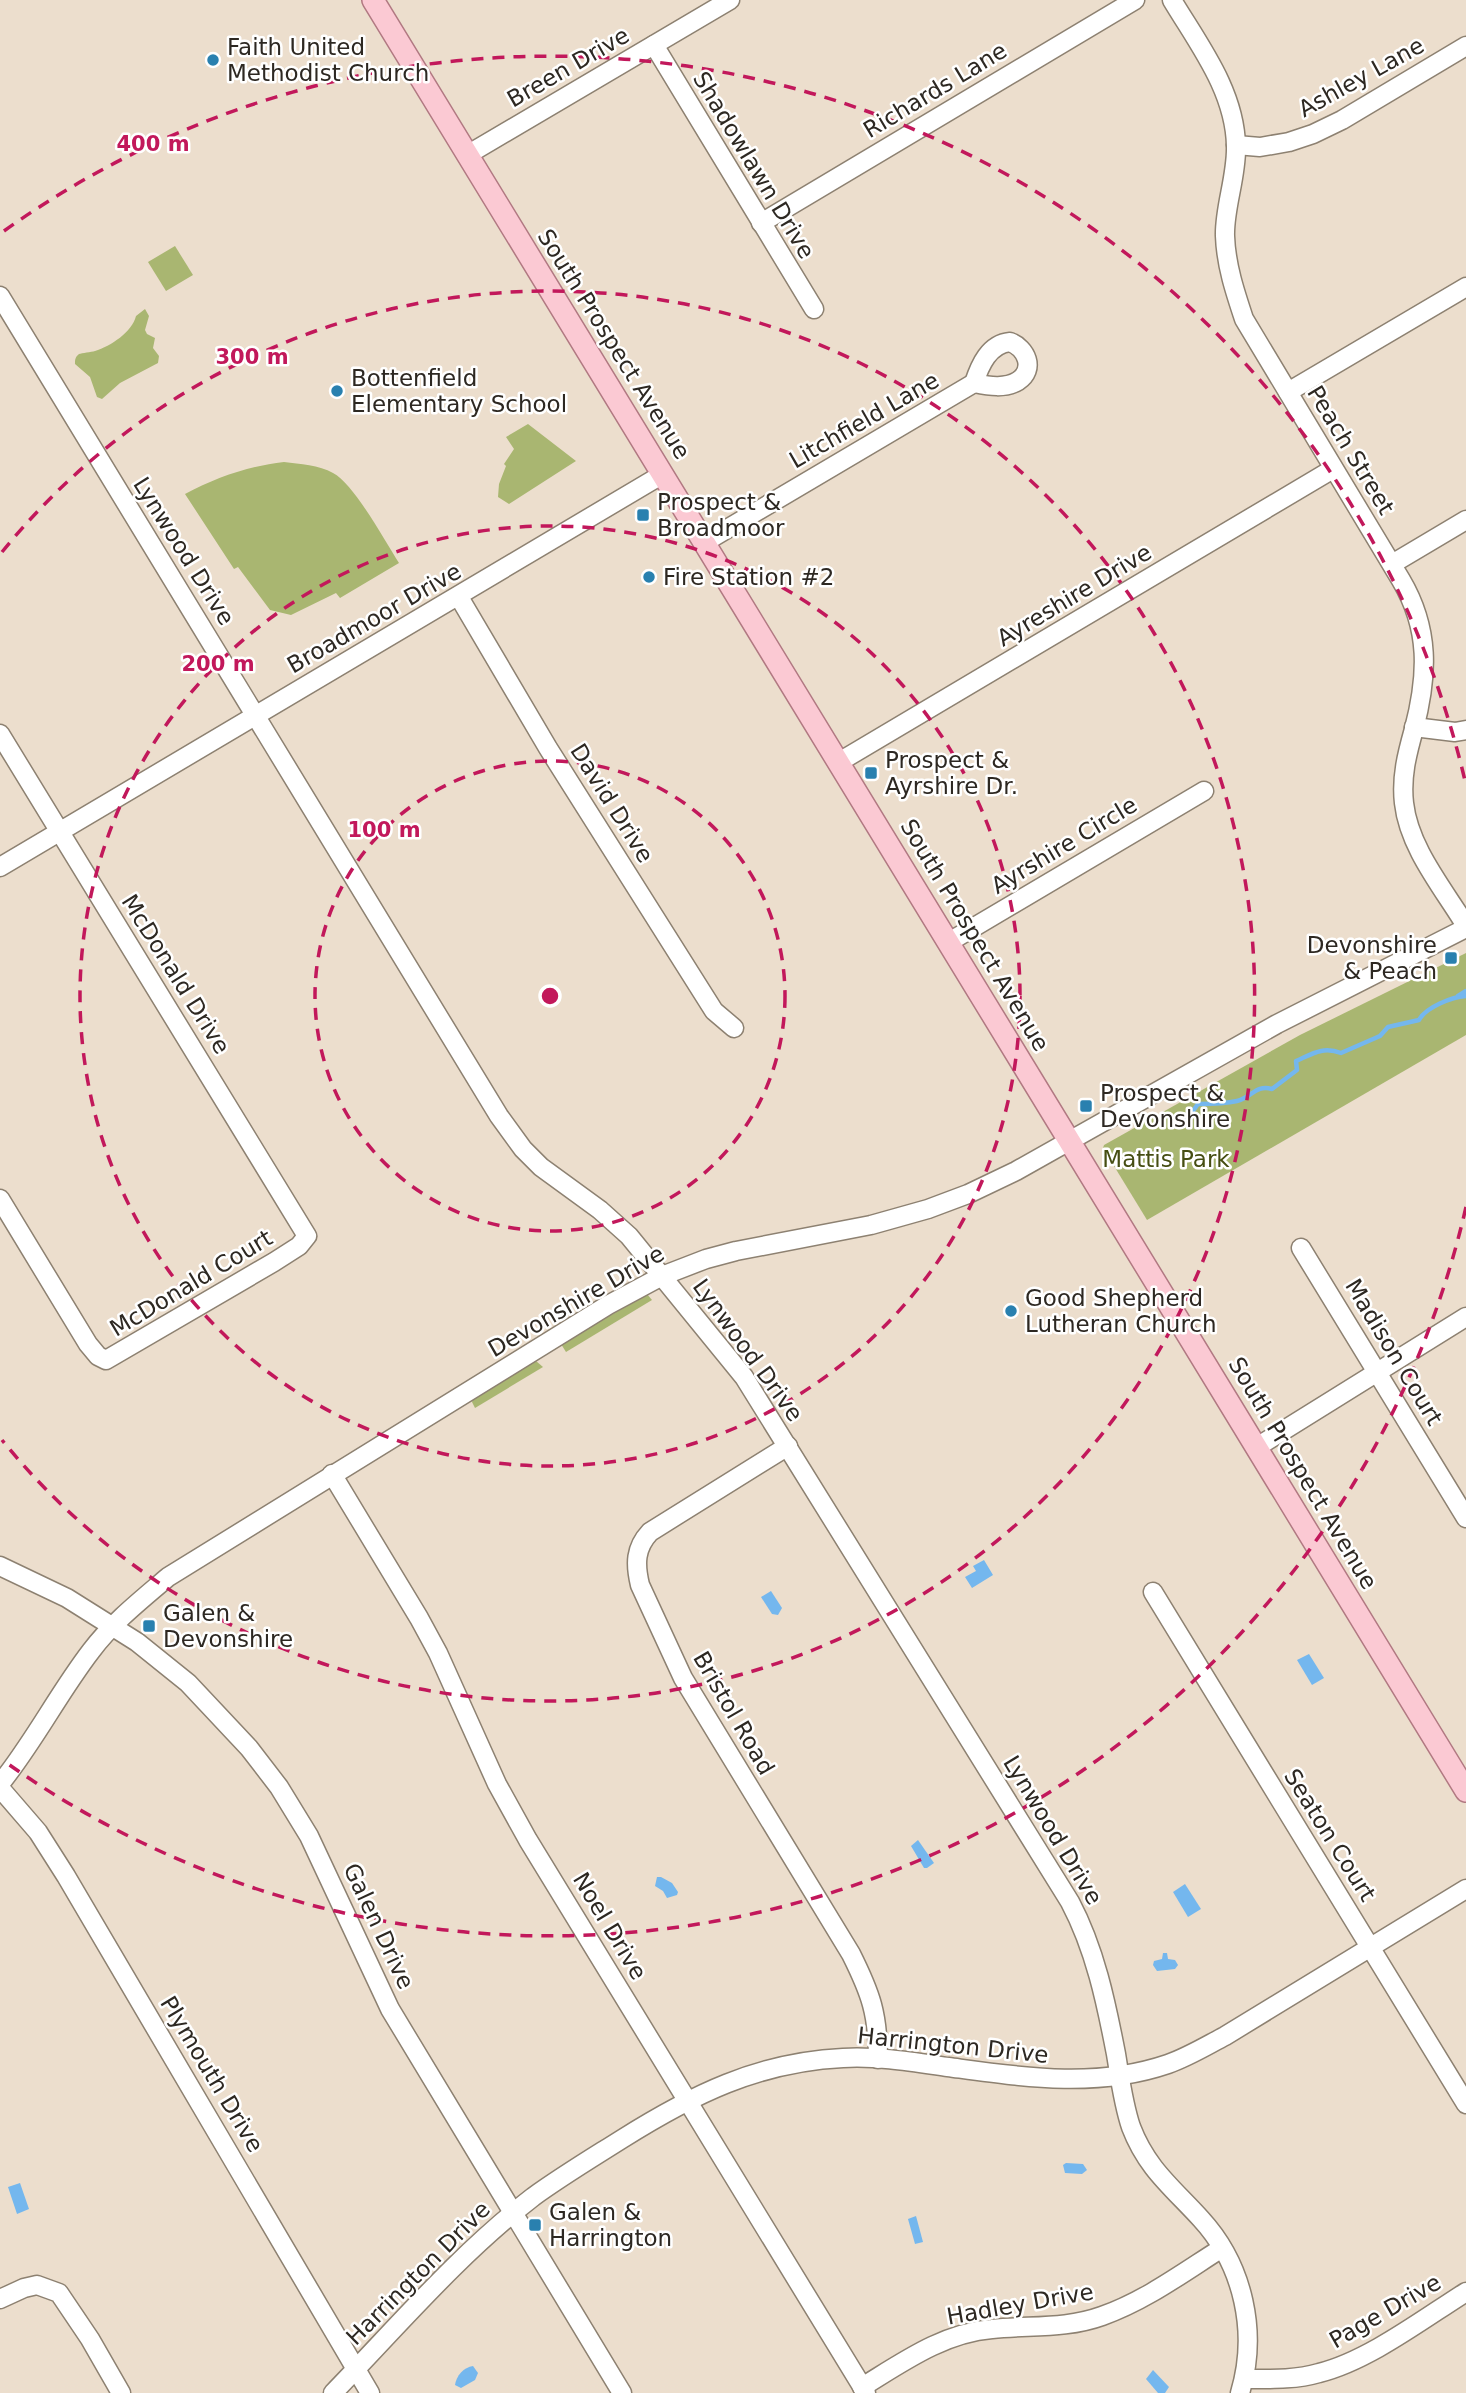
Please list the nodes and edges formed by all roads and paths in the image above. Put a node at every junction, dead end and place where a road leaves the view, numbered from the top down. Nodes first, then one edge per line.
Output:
1 (373, 0) edge
2 (730, 0) edge
3 (1135, 0) edge
4 (1172, 0) edge
5 (654, 46) junction
6 (1466, 46) edge
7 (1236, 145) junction
8 (467, 155) junction
9 (761, 223) junction
10 (1466, 287) edge
11 (0, 296) edge
12 (814, 309) dead end
13 (974, 383) dead end
14 (1288, 392) junction
15 (1333, 470) junction
16 (663, 474) junction
17 (1466, 520) edge
18 (705, 542) junction
19 (1392, 564) junction
20 (459, 597) junction
21 (256, 716) junction
22 (1414, 727) junction
23 (1466, 730) edge
24 (0, 734) edge
25 (839, 762) junction
26 (1204, 791) dead end
27 (59, 832) junction
28 (0, 867) edge
29 (1466, 927) edge
30 (949, 942) junction
31 (734, 1028) dead end
32 (1069, 1139) junction
33 (0, 1199) edge
34 (306, 1240) joint
35 (1301, 1248) dead end
36 (662, 1276) junction
37 (1466, 1317) edge
38 (1377, 1370) junction
39 (788, 1446) junction
40 (1256, 1447) junction
41 (332, 1474) junction
42 (1466, 1518) edge
43 (0, 1566) edge
44 (1153, 1592) dead end
45 (114, 1626) junction
46 (0, 1786) edge
47 (1466, 1791) edge
48 (1466, 1889) edge
49 (1370, 1947) junction
50 (878, 2059) junction
51 (1120, 2076) junction
52 (687, 2100) junction
53 (1466, 2104) edge
54 (513, 2214) junction
55 (1222, 2248) junction
56 (1466, 2292) edge
57 (0, 2299) edge
58 (356, 2368) junction
59 (1242, 2386) edge
60 (864, 2390) edge
61 (121, 2393) edge
62 (333, 2393) edge
63 (370, 2393) edge
64 (622, 2393) edge

1 - 8 main road, South Prospect Avenue
2 - 5 street, Breen Drive
3 - 9 street, Richards Lane
4 - 7 street, Peach Street
5 - 8 street, Breen Drive
5 - 9 street, Shadowlawn Drive
6 - 7 street, Ashley Lane
7 - 14 street, Peach Street
8 - 16 main road, South Prospect Avenue
9 - 12 street, Shadowlawn Drive
10 - 14 street
11 - 21 street, Lynwood Drive
13 - 18 street, Litchfield Lane
14 - 15 street, Peach Street
15 - 19 street, Peach Street
15 - 25 street, Ayreshire Drive
16 - 18 main road, South Prospect Avenue
16 - 20 street, Broadmoor Drive
17 - 19 street
18 - 25 main road, South Prospect Avenue
19 - 22 street, Peach Street
20 - 21 street, Broadmoor Drive
20 - 31 street, David Drive
21 - 27 street, Broadmoor Drive
21 - 36 street, Lynwood Drive
22 - 23 street
22 - 29 street, Peach Street
24 - 27 street, McDonald Drive
25 - 30 main road, South Prospect Avenue
26 - 30 street, Ayrshire Circle
27 - 28 street, Broadmoor Drive
27 - 34 street, McDonald Drive
29 - 32 street, Devonshire Drive
30 - 32 main road, South Prospect Avenue
32 - 36 street, Devonshire Drive
32 - 40 main road, South Prospect Avenue
33 - 34 street, McDonald Court
35 - 38 street, Madison Court
36 - 39 street, Lynwood Drive
36 - 41 street, Devonshire Drive
37 - 38 street
38 - 40 street
38 - 42 street, Madison Court
39 - 50 street, Bristol Road
39 - 51 street, Lynwood Drive
40 - 47 main road, South Prospect Avenue
41 - 45 street, Devonshire Drive
41 - 52 street, Noel Drive
43 - 45 street, Galen Drive
44 - 49 street, Seaton Court
45 - 46 street, Devonshire Drive
45 - 54 street, Galen Drive
46 - 58 street, Plymouth Drive
48 - 49 street, Harrington Drive
49 - 51 street, Harrington Drive
49 - 53 street, Seaton Court
50 - 51 street, Harrington Drive
50 - 52 street, Harrington Drive
51 - 55 street, Lynwood Drive
52 - 54 street, Harrington Drive
52 - 60 street, Noel Drive
54 - 58 street, Harrington Drive
54 - 64 street, Galen Drive
55 - 59 street, Lynwood Drive
55 - 60 street, Hadley Drive
56 - 59 street, Page Drive
57 - 61 street
58 - 62 street, Harrington Drive
58 - 63 street, Plymouth Drive

